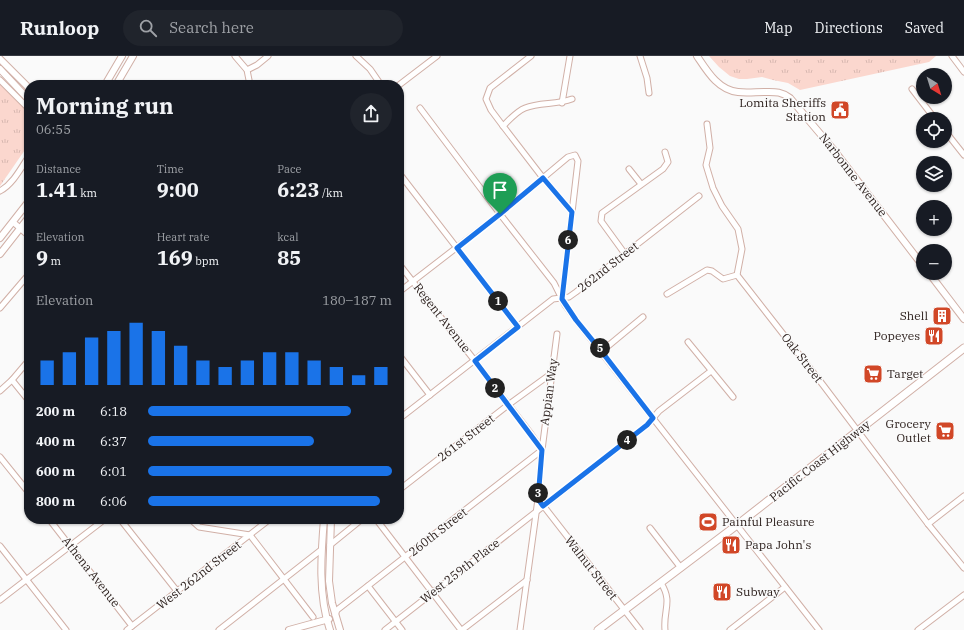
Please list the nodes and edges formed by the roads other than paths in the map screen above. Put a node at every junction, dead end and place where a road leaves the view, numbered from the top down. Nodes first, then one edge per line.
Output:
1 (122, 56) edge
2 (133, 56) edge
3 (235, 56) edge
4 (268, 56) edge
5 (356, 56) edge
6 (437, 56) edge
7 (531, 56) edge
8 (570, 56) edge
9 (640, 56) edge
10 (697, 56) edge
11 (952, 56) edge
12 (0, 59) edge
13 (0, 70) edge
14 (247, 70) junction
15 (964, 72) edge
16 (0, 80) edge
17 (108, 80) edge
18 (119, 80) edge
19 (249, 80) edge
20 (378, 80) edge
21 (404, 82) edge
22 (24, 83) edge
23 (912, 89) dead end
24 (649, 92) dead end
25 (24, 95) edge
26 (572, 98) dead end
27 (562, 103) junction
28 (24, 104) edge
29 (420, 108) dead end
30 (930, 112) edge
31 (707, 124) dead end
32 (503, 126) junction
33 (952, 140) edge
34 (665, 152) dead end
35 (964, 156) edge
36 (24, 163) edge
37 (629, 169) dead end
38 (543, 178) junction
39 (404, 179) edge
40 (641, 184) junction
41 (0, 191) edge
42 (700, 196) dead end
43 (24, 207) edge
44 (572, 212) junction
45 (500, 214) junction
46 (13, 222) junction
47 (24, 223) edge
48 (20, 228) junction
49 (24, 232) edge
50 (0, 238) edge
51 (457, 248) junction
52 (0, 254) edge
53 (625, 254) junction
54 (916, 257) edge
55 (404, 270) edge
56 (737, 275) junction
57 (24, 280) edge
58 (934, 280) edge
59 (413, 282) junction
60 (404, 288) edge
61 (668, 294) dead end
62 (562, 299) junction
63 (0, 308) edge
64 (643, 317) dead end
65 (964, 319) edge
66 (518, 327) junction
67 (557, 334) dead end
68 (688, 342) dead end
69 (964, 348) edge
70 (602, 352) junction
71 (404, 361) edge
72 (475, 361) junction
73 (24, 366) edge
74 (711, 371) junction
75 (552, 372) junction
76 (12, 380) junction
77 (0, 391) edge
78 (430, 395) junction
79 (24, 396) edge
80 (734, 397) dead end
81 (508, 405) junction
82 (404, 415) edge
83 (653, 418) junction
84 (858, 431) junction
85 (542, 450) junction
86 (0, 457) edge
87 (24, 486) edge
88 (404, 486) edge
89 (964, 496) edge
90 (538, 499) junction
91 (543, 506) junction
92 (535, 512) junction
93 (54, 524) edge
94 (99, 524) edge
95 (124, 524) edge
96 (196, 524) edge
97 (260, 524) edge
98 (324, 524) edge
99 (331, 524) edge
100 (356, 524) edge
101 (380, 524) edge
102 (928, 524) junction
103 (737, 525) junction
104 (650, 528) dead end
105 (250, 535) junction
106 (330, 544) junction
107 (0, 546) edge
108 (70, 546) junction
109 (321, 550) junction
110 (405, 557) junction
111 (680, 568) junction
112 (964, 568) edge
113 (27, 580) junction
114 (284, 580) junction
115 (526, 580) junction
116 (661, 583) junction
117 (368, 586) junction
118 (785, 587) junction
119 (177, 591) junction
120 (433, 594) junction
121 (964, 595) edge
122 (0, 600) edge
123 (624, 611) junction
124 (335, 615) junction
125 (313, 617) dead end
126 (326, 620) junction
127 (396, 622) junction
128 (132, 626) junction
129 (66, 630) edge
130 (127, 630) edge
131 (219, 630) edge
132 (289, 630) edge
133 (330, 630) edge
134 (340, 630) edge
135 (386, 630) edge
136 (402, 630) edge
137 (461, 630) edge
138 (520, 630) edge
139 (598, 630) edge
140 (640, 630) edge
141 (664, 630) edge
142 (730, 630) edge
143 (818, 630) edge
144 (918, 630) edge

1 - 17 main road
2 - 18 main road
3 - 14 street
4 - 14 street
5 - 20 street
6 - 21 street
7 - 32 street
8 - 27 street
9 - 24 street
10 - 54 main road, Narbonne Avenue
11 - 15 street
12 - 22 main road
13 - 25 main road
14 - 19 street
16 - 28 street
23 - 30 street
26 - 27 street
27 - 32 street
29 - 45 street
31 - 56 street
32 - 38 street
33 - 35 street
34 - 40 street
36 - 41 street
37 - 40 street
38 - 44 street
38 - 44 street
38 - 45 street
39 - 51 street
40 - 53 street
42 - 53 street, 262nd Street
43 - 46 main road
44 - 62 street
45 - 51 street
45 - 62 street
46 - 48 street
46 - 50 main road
47 - 48 main road
48 - 49 street
48 - 52 main road
51 - 59 street
51 - 66 street
53 - 62 street, 262nd Street
55 - 59 street, Regent Avenue
56 - 61 street
56 - 84 street, Oak Street
57 - 63 street
58 - 65 main road
59 - 60 street
59 - 72 street, Regent Avenue
62 - 66 street, 262nd Street
62 - 70 street
64 - 70 street
66 - 72 street, 262nd Street
67 - 75 street, Appian Way
68 - 74 street
69 - 84 highway, Pacific Coast Highway
70 - 83 street
71 - 78 street
72 - 78 street, 262nd Street
72 - 81 street, Regent Avenue
73 - 76 street
74 - 80 street
74 - 83 street, West 259th Place
75 - 81 street, 261st Street
75 - 85 street, Appian Way
76 - 77 street
76 - 79 street
78 - 82 street, 262nd Street
81 - 85 street, Regent Avenue
81 - 88 street, 261st Street
83 - 91 street, West 259th Place
83 - 103 street
84 - 102 street, Oak Street
84 - 103 highway, Pacific Coast Highway
85 - 90 street, Appian Way
85 - 110 street, 260th Street
86 - 87 street
89 - 102 street
90 - 91 street
90 - 92 street, Appian Way
91 - 92 street, West 259th Place
91 - 123 street, Walnut Street
92 - 115 street, Appian Way
92 - 120 street, West 259th Place
93 - 108 street, Athena Avenue
94 - 108 street
95 - 119 street
96 - 105 street
97 - 105 street, West 262nd Street
98 - 109 main road
99 - 106 main road
100 - 106 street
101 - 110 street
102 - 112 street, Oak Street
103 - 111 highway, Pacific Coast Highway
103 - 118 street
104 - 111 street
105 - 114 street
105 - 119 street, West 262nd Street
106 - 124 main road
107 - 113 street
108 - 113 street
108 - 128 street, Athena Avenue
109 - 114 street
109 - 126 main road
110 - 117 street, 260th Street
110 - 120 street
111 - 116 highway, Pacific Coast Highway
113 - 122 street
113 - 129 street
114 - 125 street
114 - 131 street
115 - 137 street
115 - 138 street, Appian Way
116 - 123 highway, Pacific Coast Highway
116 - 141 street
117 - 124 street, 260th Street
117 - 127 street
118 - 142 street
118 - 143 street
119 - 128 street, West 262nd Street
120 - 127 street, West 259th Place
120 - 137 street
121 - 144 street
123 - 139 highway, Pacific Coast Highway
123 - 140 street, Walnut Street
124 - 126 main road
124 - 134 main road
126 - 132 main road
126 - 133 main road
127 - 135 street, West 259th Place
127 - 136 street
128 - 130 street, West 262nd Street

